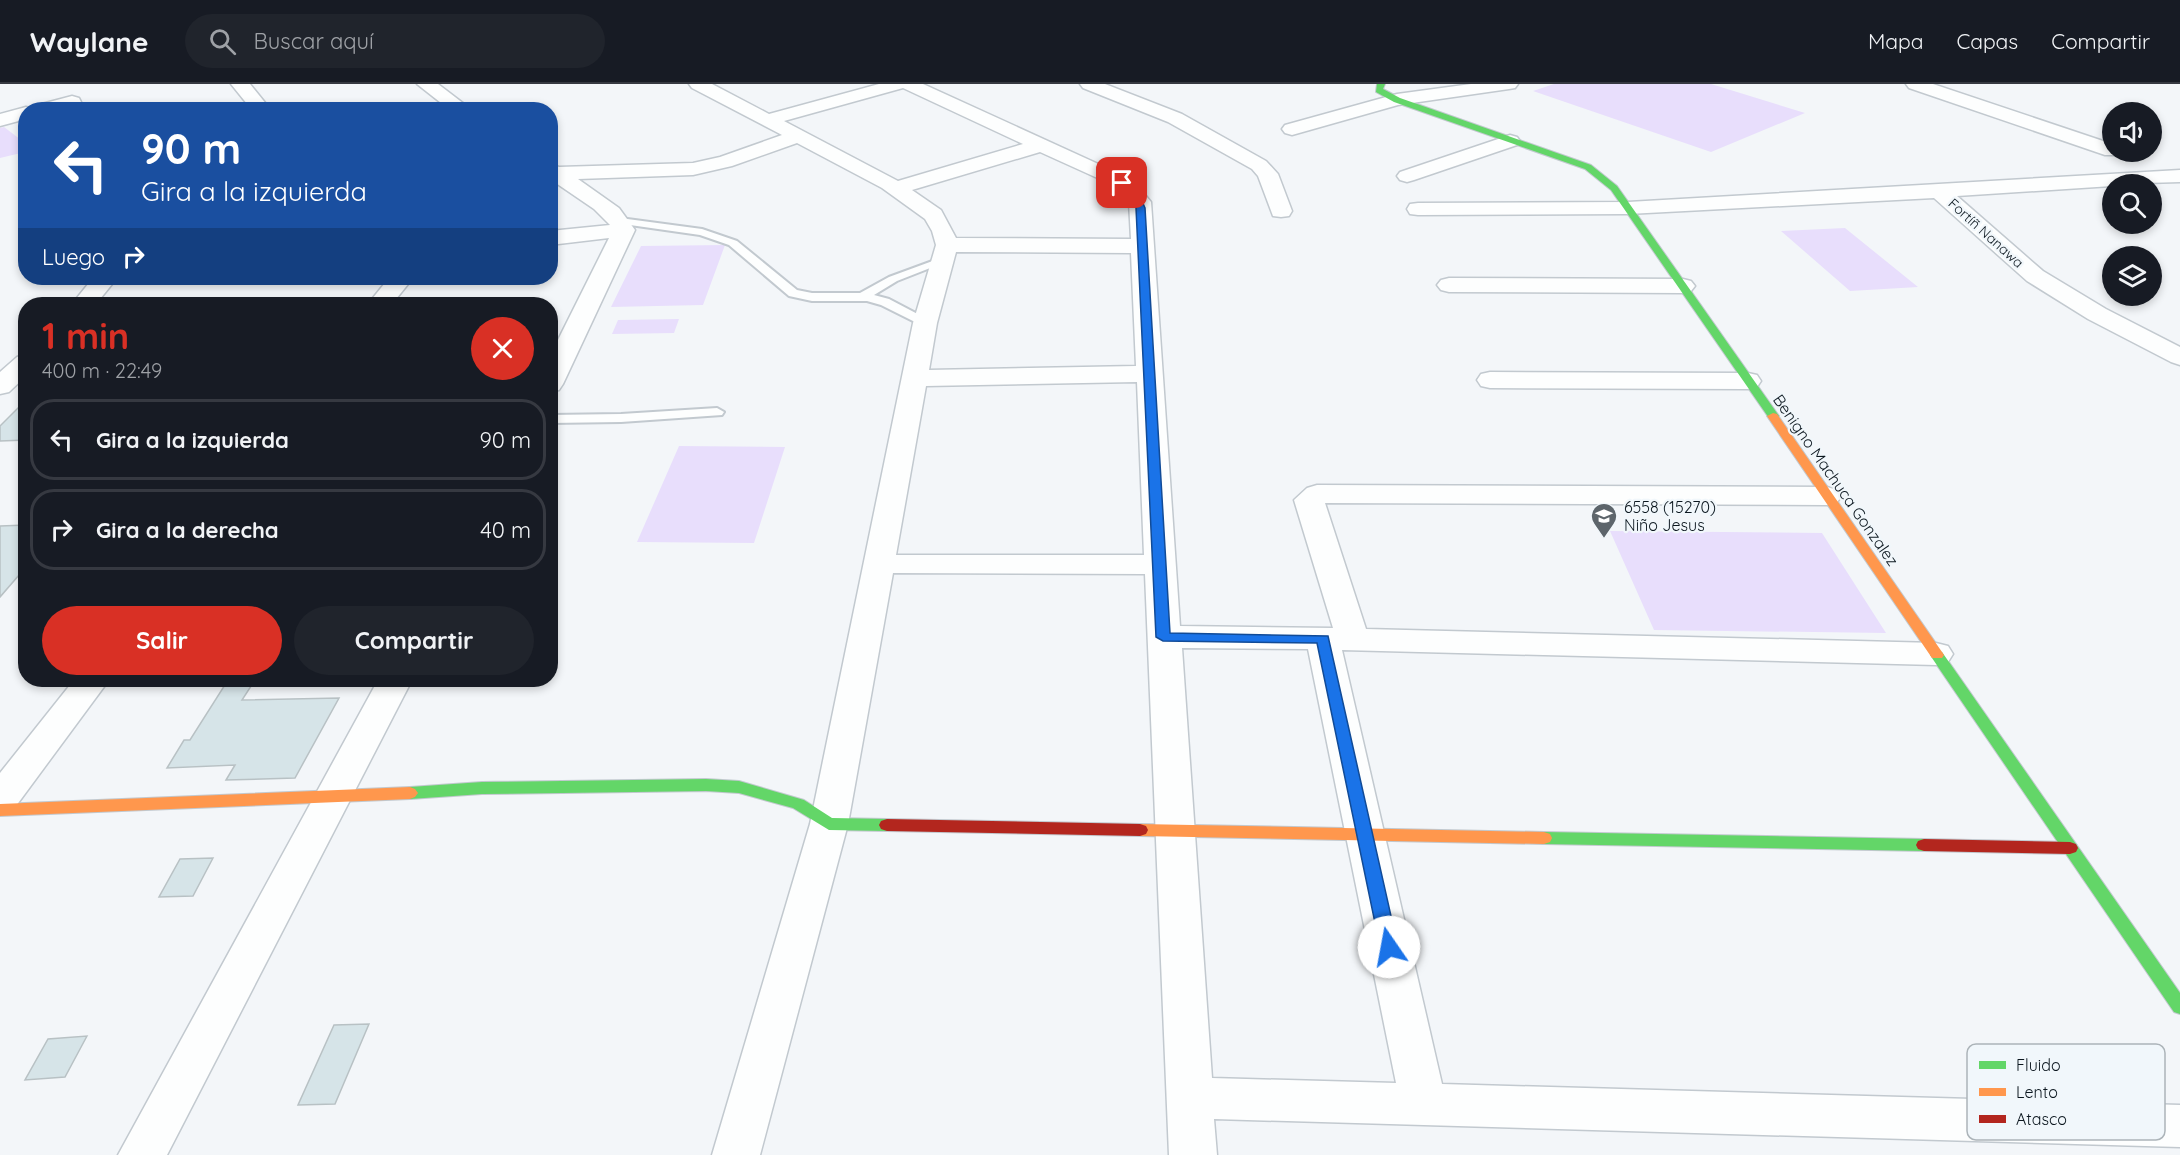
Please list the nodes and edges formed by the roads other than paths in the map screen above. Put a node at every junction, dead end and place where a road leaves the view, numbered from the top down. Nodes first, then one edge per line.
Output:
1 (81, 84) edge
2 (240, 84) edge
3 (426, 84) edge
4 (698, 84) edge
5 (899, 84) edge
6 (908, 84) edge
7 (1089, 84) edge
8 (1381, 84) edge
9 (1509, 84) edge
10 (1915, 84) edge
11 (1397, 100) junction
12 (72, 102) edge
13 (255, 102) edge
14 (452, 102) edge
15 (18, 115) edge
16 (0, 120) edge
17 (768, 120) junction
18 (1292, 129) dead end
19 (798, 136) junction
20 (1510, 141) junction
21 (1041, 145) junction
22 (2102, 148) edge
23 (2143, 162) edge
24 (558, 172) edge
25 (558, 175) edge
26 (2180, 175) edge
27 (1407, 176) dead end
28 (897, 188) junction
29 (1939, 192) junction
30 (1628, 208) junction
31 (1418, 209) dead end
32 (1281, 211) dead end
33 (622, 225) junction
34 (558, 237) edge
35 (1141, 246) junction
36 (944, 253) junction
37 (99, 285) edge
38 (395, 285) edge
39 (1449, 285) dead end
40 (1683, 286) junction
41 (90, 297) edge
42 (386, 297) edge
43 (862, 297) junction
44 (925, 322) junction
45 (2180, 357) edge
46 (558, 366) edge
47 (18, 369) edge
48 (1149, 374) junction
49 (914, 378) junction
50 (1490, 380) dead end
51 (1748, 381) junction
52 (0, 386) edge
53 (717, 412) dead end
54 (558, 419) edge
55 (1827, 496) junction
56 (879, 564) junction
57 (1159, 565) junction
58 (1163, 637) junction
59 (1338, 639) junction
60 (1936, 654) junction
61 (87, 687) edge
62 (391, 687) edge
63 (332, 798) junction
64 (0, 800) edge
65 (0, 810) edge
66 (829, 824) junction
67 (1174, 831) junction
68 (1365, 834) junction
69 (2070, 848) junction
70 (2180, 1007) edge
71 (1190, 1098) junction
72 (1423, 1104) junction
73 (1967, 1120) edge
74 (2165, 1126) edge
75 (2180, 1126) edge
76 (142, 1155) edge
77 (736, 1155) edge
78 (1193, 1155) edge

1 - 12 street
2 - 13 street
3 - 14 street
4 - 17 street
5 - 17 street
6 - 21 street
7 - 32 street
8 - 11 street, Benigno Machuca Gonzalez
9 - 11 street
10 - 22 street
11 - 18 street
11 - 20 street, Benigno Machuca Gonzalez
15 - 16 street
17 - 19 street
19 - 24 street
19 - 28 street
20 - 27 street
20 - 30 street, Benigno Machuca Gonzalez
21 - 28 street
21 - 35 street
23 - 26 street
25 - 33 street
26 - 29 street, Fortíñ Nanawa
28 - 36 street
29 - 30 street
29 - 45 street, Fortíñ Nanawa
30 - 31 street
30 - 40 street, Benigno Machuca Gonzalez
33 - 34 street
33 - 43 lane
33 - 46 street
35 - 36 street
35 - 48 street
36 - 43 lane
36 - 44 street
37 - 41 street
38 - 42 street
39 - 40 street
40 - 51 street, Benigno Machuca Gonzalez
43 - 44 lane
44 - 49 street
47 - 52 street
48 - 49 street
48 - 57 street
49 - 56 street
50 - 51 street
51 - 55 street, Benigno Machuca Gonzalez
53 - 54 lane
55 - 59 street
55 - 60 street, Benigno Machuca Gonzalez
56 - 57 street
56 - 66 street
57 - 58 street
58 - 59 street
58 - 67 street
59 - 60 street
59 - 68 street
60 - 69 street, Benigno Machuca Gonzalez
61 - 64 street
62 - 63 street
63 - 65 street
63 - 66 street
63 - 76 street
66 - 67 street
66 - 77 street
67 - 68 street
67 - 71 street
68 - 69 street
68 - 72 street
69 - 70 street, Benigno Machuca Gonzalez
71 - 72 street
71 - 78 street
72 - 73 street
74 - 75 street

